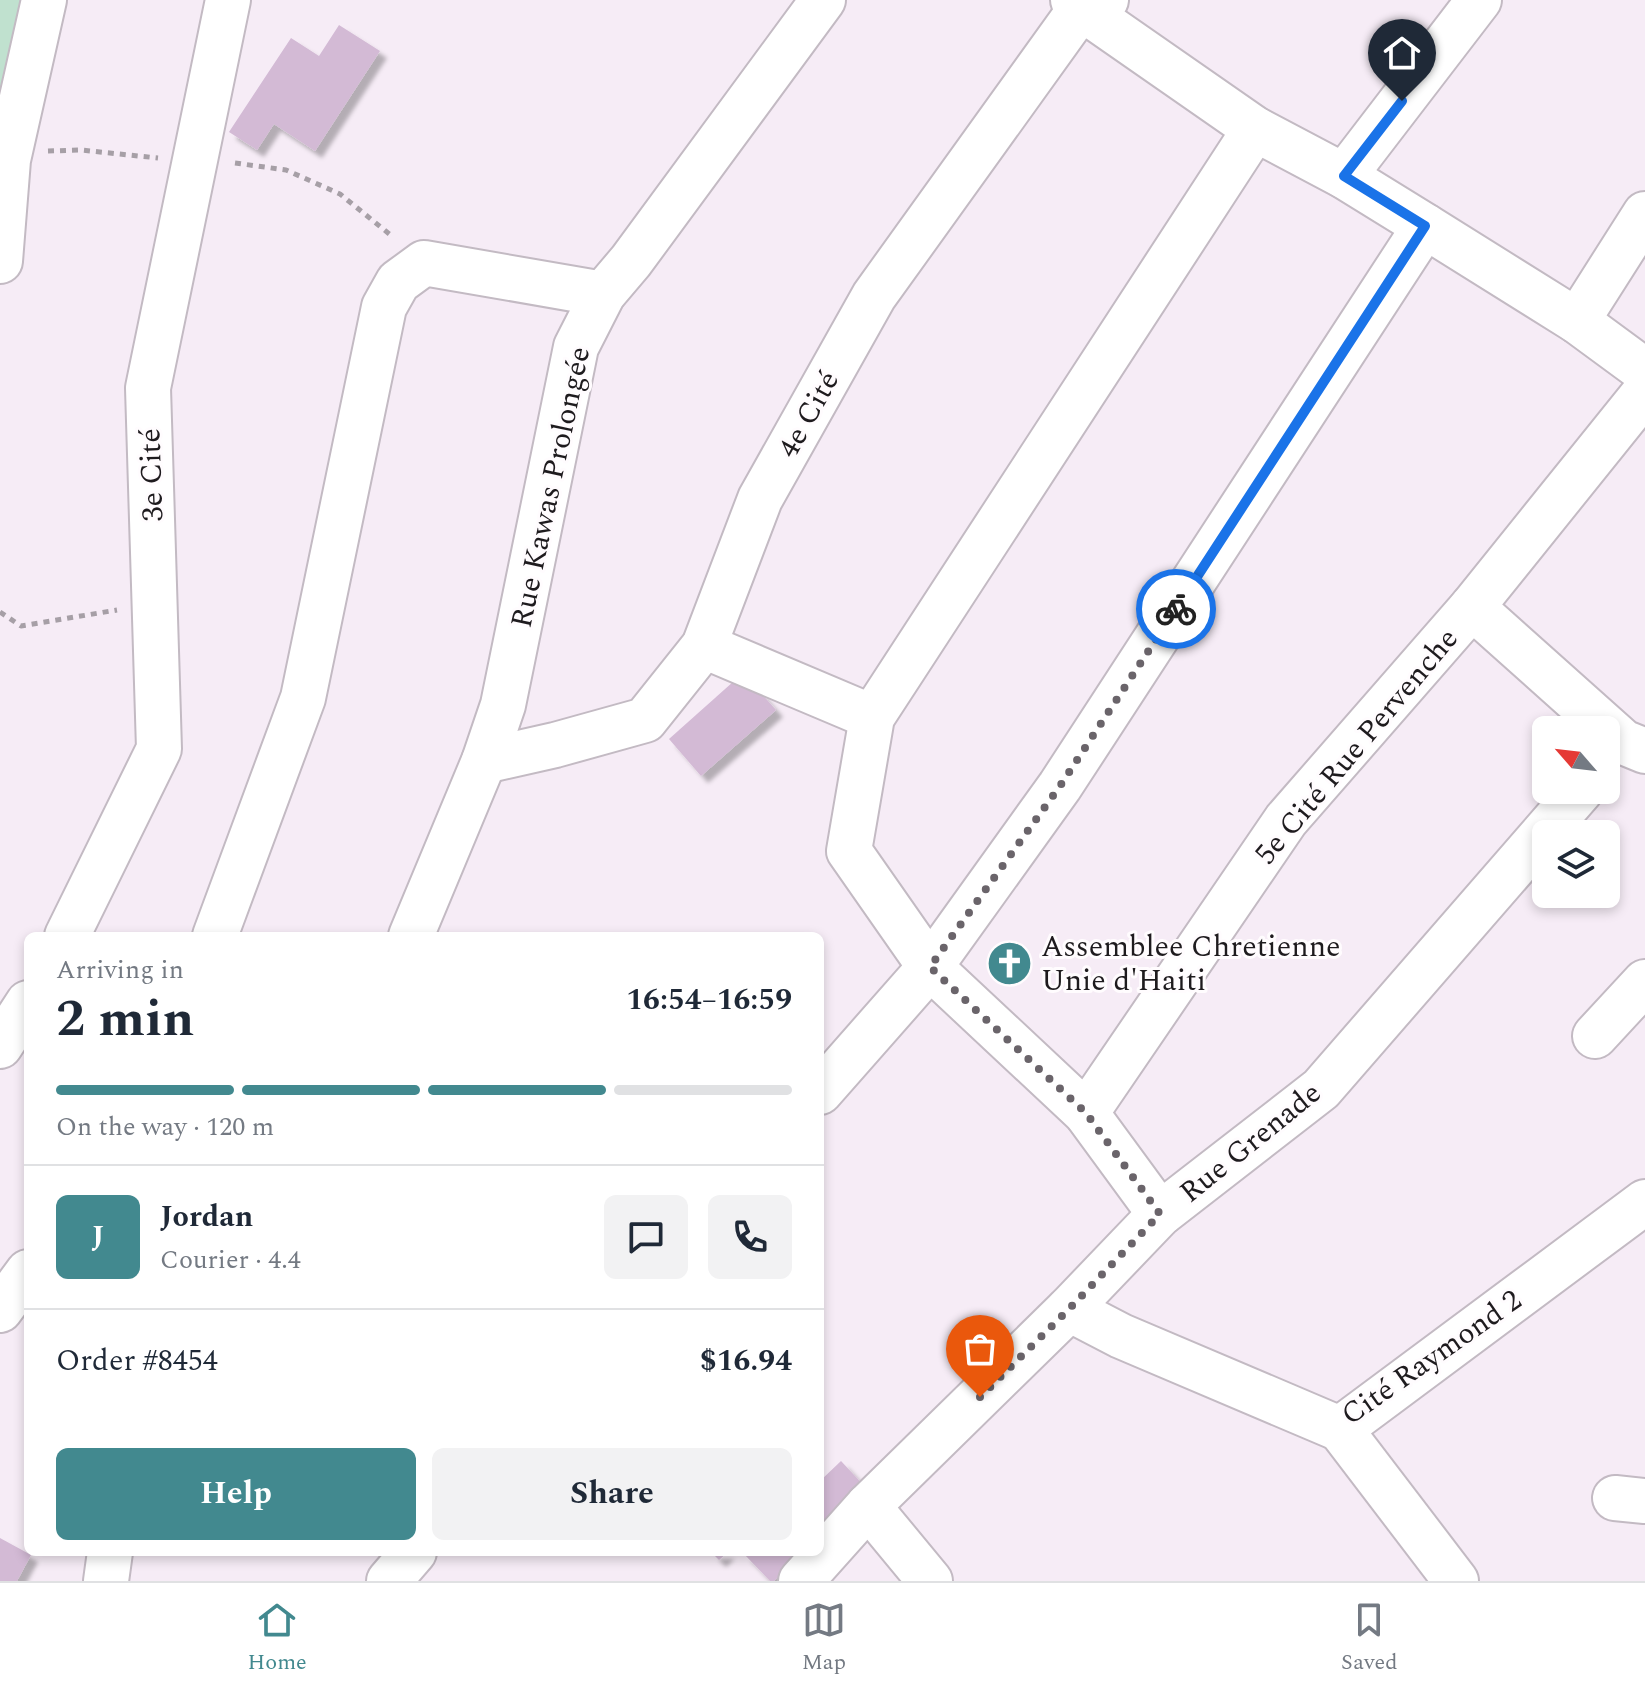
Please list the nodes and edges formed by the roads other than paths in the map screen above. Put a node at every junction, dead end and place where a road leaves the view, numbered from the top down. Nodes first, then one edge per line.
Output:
1 (44, 0) edge
2 (228, 0) edge
3 (823, 0) edge
4 (1479, 0) edge
5 (1086, 3) edge
6 (1255, 129) junction
7 (4, 160) edge
8 (1344, 176) junction
9 (1645, 214) edge
10 (1425, 226) junction
11 (0, 261) edge
12 (603, 294) junction
13 (1577, 321) junction
14 (1645, 371) edge
15 (1645, 392) edge
16 (1472, 607) junction
17 (704, 646) junction
18 (872, 717) junction
19 (1630, 743) edge
20 (484, 761) junction
21 (1569, 804) edge
22 (69, 932) edge
23 (216, 932) edge
24 (413, 932) edge
25 (930, 967) junction
26 (1645, 982) edge
27 (24, 1009) edge
28 (1595, 1036) dead end
29 (0, 1046) edge
30 (824, 1087) edge
31 (1086, 1113) junction
32 (1645, 1202) edge
33 (1160, 1214) junction
34 (24, 1277) edge
35 (1069, 1309) junction
36 (0, 1310) edge
37 (1340, 1429) junction
38 (868, 1506) junction
39 (824, 1555) edge
40 (109, 1556) edge
41 (411, 1556) edge
42 (823, 1556) edge
43 (106, 1581) edge
44 (389, 1581) edge
45 (801, 1581) edge
46 (930, 1581) edge
47 (1456, 1581) edge

1 - 7 street
2 - 22 street, 3e Cité
3 - 12 street, Rue Kawas Prolongée
4 - 8 street
5 - 6 street
5 - 17 street, 4e Cité
6 - 8 street
6 - 18 street
7 - 11 street
8 - 10 street
9 - 13 street
10 - 13 street
10 - 25 street
12 - 20 street, Rue Kawas Prolongée
12 - 23 street
13 - 14 street
15 - 16 street, 5e Cité Rue Pervenche
16 - 19 street
16 - 31 street, 5e Cité Rue Pervenche
17 - 18 street
17 - 20 street, 4e Cité
18 - 25 street
20 - 24 street, Rue Kawas Prolongée
21 - 33 street, Rue Grenade
25 - 30 street
25 - 31 street
26 - 28 street
27 - 29 street
31 - 33 street
32 - 37 street, Cité Raymond 2
33 - 35 street, Rue Grenade
34 - 36 street
35 - 37 street, Cité Raymond 2
35 - 38 street, Rue Grenade
37 - 47 street
38 - 39 street, Rue Grenade
38 - 46 street
40 - 43 street
41 - 44 street
42 - 45 street, Rue Grenade

